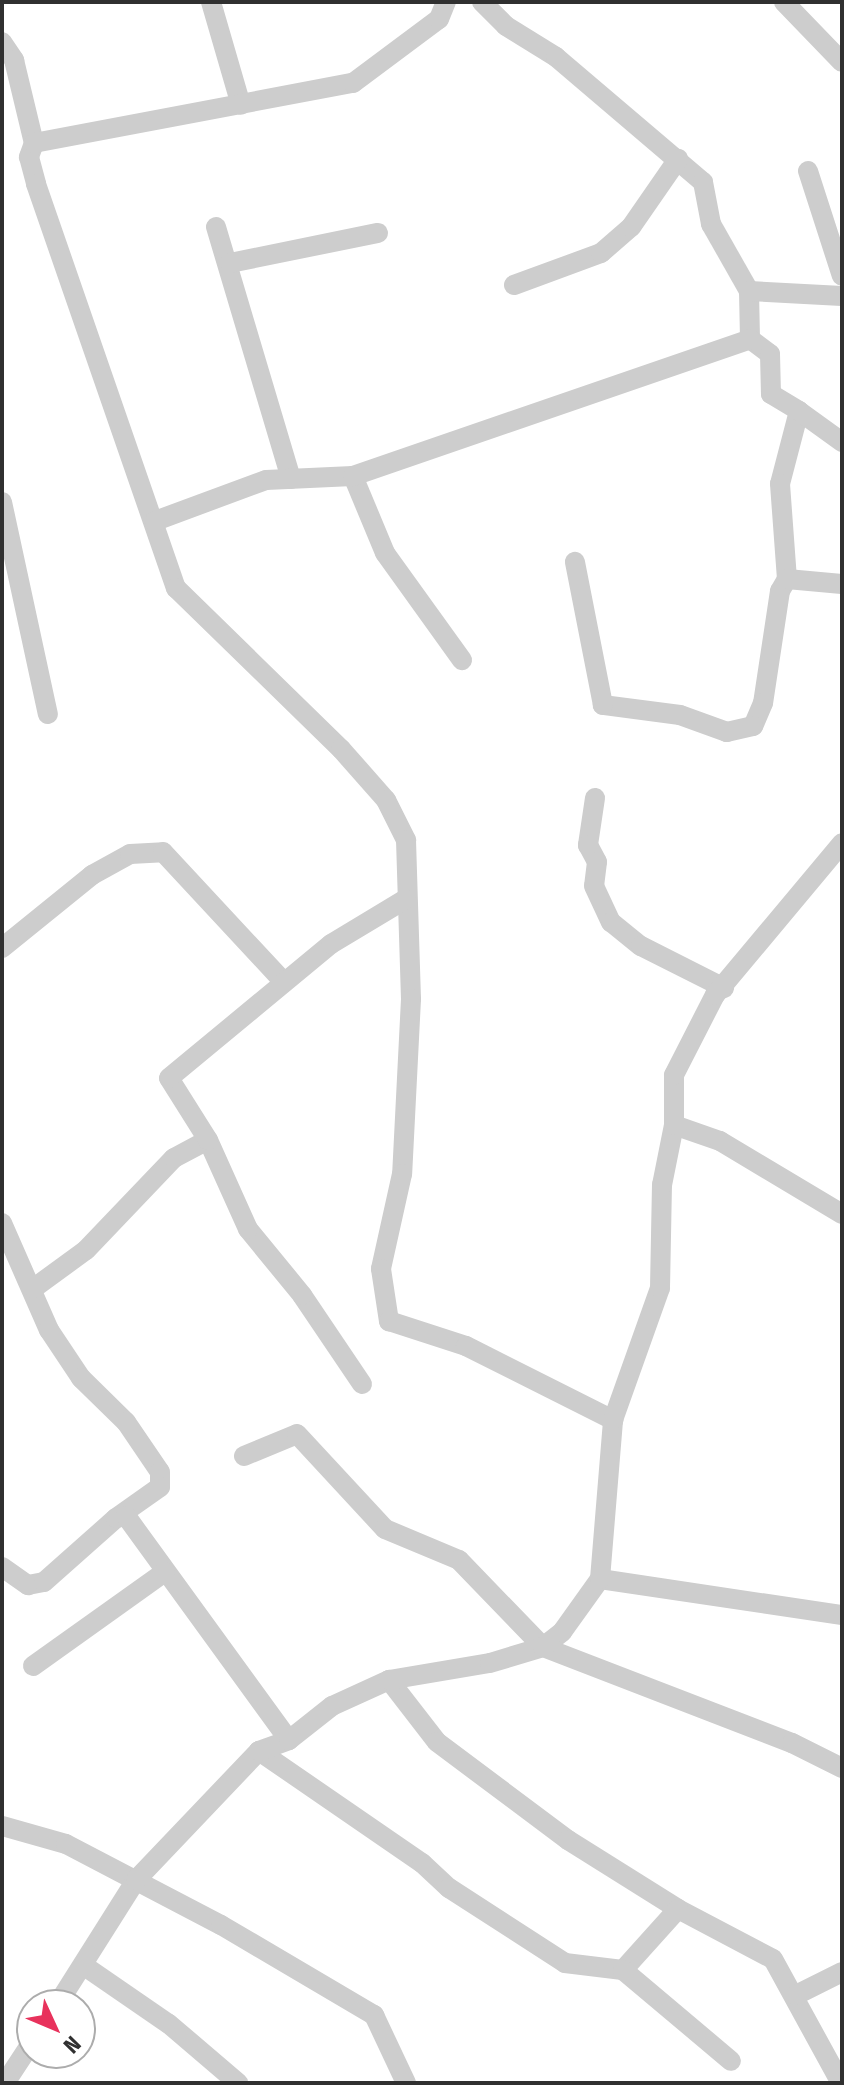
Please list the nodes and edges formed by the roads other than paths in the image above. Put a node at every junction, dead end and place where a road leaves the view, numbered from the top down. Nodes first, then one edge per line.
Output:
1 (211, 2) edge
2 (446, 2) edge
3 (482, 2) edge
4 (784, 2) edge
5 (2, 42) edge
6 (842, 62) edge
7 (241, 105) junction
8 (34, 143) junction
9 (678, 159) junction
10 (808, 171) dead end
11 (216, 227) dead end
12 (378, 233) dead end
13 (230, 263) junction
14 (842, 276) edge
15 (514, 285) dead end
16 (749, 291) junction
17 (842, 296) edge
18 (750, 339) junction
19 (799, 411) junction
20 (842, 442) edge
21 (353, 476) junction
22 (291, 479) junction
23 (2, 502) edge
24 (155, 521) junction
25 (575, 562) dead end
26 (787, 579) junction
27 (10, 580) edge
28 (842, 584) edge
29 (462, 660) dead end
30 (48, 714) dead end
31 (595, 798) dead end
32 (842, 843) edge
33 (406, 899) junction
34 (2, 948) edge
35 (283, 981) junction
36 (724, 988) junction
37 (674, 1125) junction
38 (208, 1140) junction
39 (842, 1214) edge
40 (2, 1223) edge
41 (34, 1288) junction
42 (362, 1384) dead end
43 (613, 1420) junction
44 (244, 1456) dead end
45 (116, 1518) junction
46 (2, 1567) edge
47 (165, 1572) junction
48 (600, 1579) junction
49 (842, 1615) edge
50 (543, 1647) junction
51 (33, 1666) dead end
52 (389, 1680) junction
53 (289, 1740) junction
54 (259, 1751) junction
55 (842, 1768) edge
56 (2, 1826) edge
57 (136, 1880) junction
58 (678, 1909) junction
59 (83, 1965) junction
60 (623, 1970) junction
61 (842, 1972) edge
62 (67, 1989) edge
63 (796, 1995) junction
64 (731, 2061) dead end
65 (16, 2066) edge
66 (5, 2083) edge
67 (238, 2083) edge
68 (406, 2083) edge
69 (841, 2083) edge

1 - 7 street
2 - 7 street
3 - 9 street
4 - 6 street
5 - 8 street
7 - 8 street
8 - 24 street
9 - 15 street
9 - 16 street
10 - 14 street
11 - 13 street
12 - 13 street
13 - 22 street
16 - 17 street
16 - 18 street
18 - 19 street
18 - 21 street
19 - 20 street
19 - 26 street
21 - 22 street
21 - 29 street
22 - 24 street
23 - 27 street
24 - 33 street
25 - 26 street
26 - 28 street
27 - 30 street
31 - 36 street
32 - 36 street
33 - 35 street
33 - 43 street
34 - 35 street
35 - 38 street
36 - 37 street
37 - 39 street
37 - 43 street
38 - 41 street
38 - 42 street
40 - 41 street
41 - 45 street
43 - 48 street
44 - 50 street
45 - 46 street
45 - 47 street
47 - 51 street
47 - 53 street
48 - 49 street
48 - 50 street
50 - 52 street
50 - 55 street
52 - 53 street
52 - 58 street
53 - 54 street
54 - 57 street
54 - 60 street
56 - 57 street
57 - 59 street
57 - 68 street
58 - 60 street
58 - 63 street
59 - 62 street
59 - 67 street
60 - 64 street
61 - 63 street
63 - 69 street
65 - 66 street

